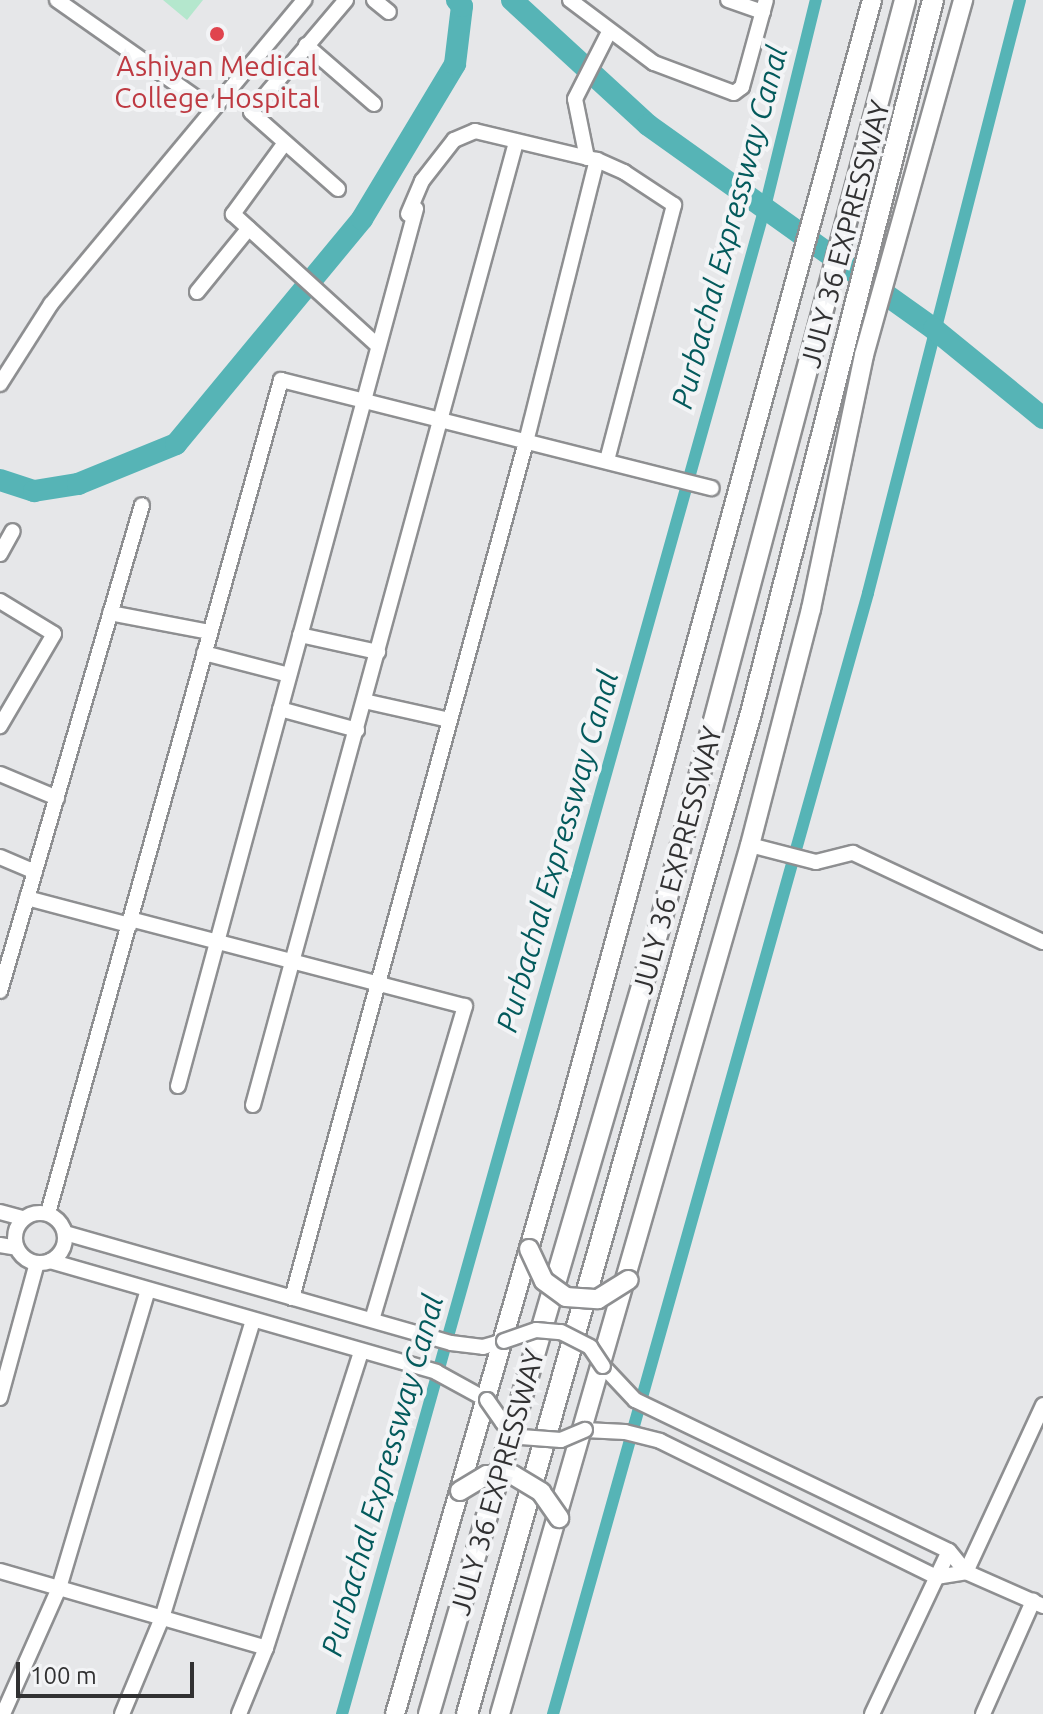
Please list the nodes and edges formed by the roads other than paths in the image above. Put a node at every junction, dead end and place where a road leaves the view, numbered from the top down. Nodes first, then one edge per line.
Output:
1 (57, 0) edge
2 (304, 0) edge
3 (346, 0) edge
4 (374, 0) edge
5 (570, 0) edge
6 (728, 0) edge
7 (872, 0) edge
8 (905, 0) edge
9 (933, 0) edge
10 (963, 0) edge
11 (764, 6) edge
12 (389, 12) dead end
13 (609, 32) junction
14 (306, 45) junction
15 (374, 104) dead end
16 (212, 109) junction
17 (516, 142) junction
18 (284, 144) junction
19 (592, 159) junction
20 (338, 189) dead end
21 (416, 209) dead end
22 (249, 228) junction
23 (197, 292) dead end
24 (378, 346) junction
25 (0, 384) edge
26 (360, 399) junction
27 (442, 421) junction
28 (526, 442) junction
29 (607, 461) junction
30 (712, 488) dead end
31 (142, 505) dead end
32 (13, 531) dead end
33 (0, 554) edge
34 (0, 601) edge
35 (110, 613) junction
36 (210, 632) junction
37 (300, 635) junction
38 (378, 652) junction
39 (204, 653) junction
40 (289, 675) junction
41 (364, 701) junction
42 (280, 709) junction
43 (450, 720) junction
44 (0, 726) edge
45 (357, 730) junction
46 (0, 774) edge
47 (57, 798) junction
48 (750, 845) junction
49 (0, 857) edge
50 (35, 872) junction
51 (27, 898) junction
52 (130, 922) junction
53 (217, 942) junction
54 (1043, 942) edge
55 (5, 956) edge
56 (293, 962) junction
57 (378, 983) junction
58 (0, 991) edge
59 (178, 1086) dead end
60 (253, 1105) dead end
61 (0, 1212) edge
62 (48, 1213) junction
63 (23, 1218) junction
64 (65, 1233) junction
65 (0, 1245) edge
66 (17, 1248) junction
67 (529, 1249) junction
68 (44, 1262) junction
69 (628, 1280) junction
70 (147, 1292) junction
71 (292, 1298) junction
72 (372, 1320) junction
73 (253, 1321) junction
74 (504, 1341) junction
75 (361, 1352) junction
76 (603, 1366) junction
77 (0, 1398) edge
78 (487, 1400) junction
79 (1043, 1405) edge
80 (585, 1430) junction
81 (460, 1491) junction
82 (559, 1518) junction
83 (949, 1551) junction
84 (0, 1571) edge
85 (966, 1572) junction
86 (936, 1577) junction
87 (59, 1588) junction
88 (1038, 1604) edge
89 (162, 1618) junction
90 (266, 1648) junction
91 (3, 1714) edge
92 (122, 1714) edge
93 (239, 1714) edge
94 (395, 1714) edge
95 (429, 1714) edge
96 (467, 1714) edge
97 (500, 1714) edge
98 (872, 1714) edge
99 (983, 1714) edge

1 - 16 street
2 - 16 street
3 - 14 street
4 - 12 street
5 - 13 street
6 - 11 street
7 - 67 main road
8 - 95 highway, JULY 36 EXPRESSWAY
9 - 96 highway, JULY 36 EXPRESSWAY
10 - 48 main road
11 - 13 street
13 - 19 street
14 - 15 street
14 - 18 street
16 - 25 street
17 - 19 street
17 - 26 street
17 - 27 street
18 - 20 street
18 - 22 street
19 - 28 street
19 - 29 street
21 - 24 street
22 - 23 street
22 - 24 street
24 - 26 street
26 - 27 street
26 - 36 street
26 - 37 street
27 - 28 street
27 - 38 street
28 - 29 street
28 - 43 street
29 - 30 street
31 - 35 street
32 - 33 street
34 - 44 street
35 - 36 street
35 - 47 street
36 - 39 street
37 - 38 street
37 - 40 street
38 - 41 street
39 - 40 street
39 - 52 street
40 - 42 street
41 - 43 street
41 - 45 street
42 - 45 street
42 - 53 street
43 - 57 street
45 - 56 street
46 - 47 street
47 - 50 street
48 - 54 street
48 - 69 main road
49 - 50 street
50 - 51 street
51 - 52 street
51 - 55 street
52 - 53 street
52 - 62 street
53 - 56 street
53 - 59 street
55 - 58 street
56 - 57 street
56 - 60 street
57 - 71 street
57 - 72 street
61 - 63 street
62 - 63 street
62 - 64 street
63 - 66 street
64 - 68 street
64 - 71 street
65 - 66 street
66 - 68 street
67 - 69 main road, bridge
67 - 74 main road
68 - 70 street
68 - 77 street
69 - 76 main road
70 - 73 street
70 - 87 street
71 - 72 street
72 - 74 street
73 - 75 street
73 - 89 street
74 - 76 street, bridge
74 - 78 main road
75 - 78 street
75 - 90 street
76 - 80 main road
76 - 83 street
78 - 80 street, bridge
78 - 81 main road
79 - 85 street
80 - 82 main road
80 - 86 street
81 - 82 main road, bridge
81 - 94 main road
82 - 97 main road
83 - 85 street
83 - 86 street
84 - 87 street
85 - 86 street
85 - 88 street
86 - 98 street
87 - 89 street
87 - 91 street
88 - 99 street
89 - 90 street
89 - 92 street
90 - 93 street

